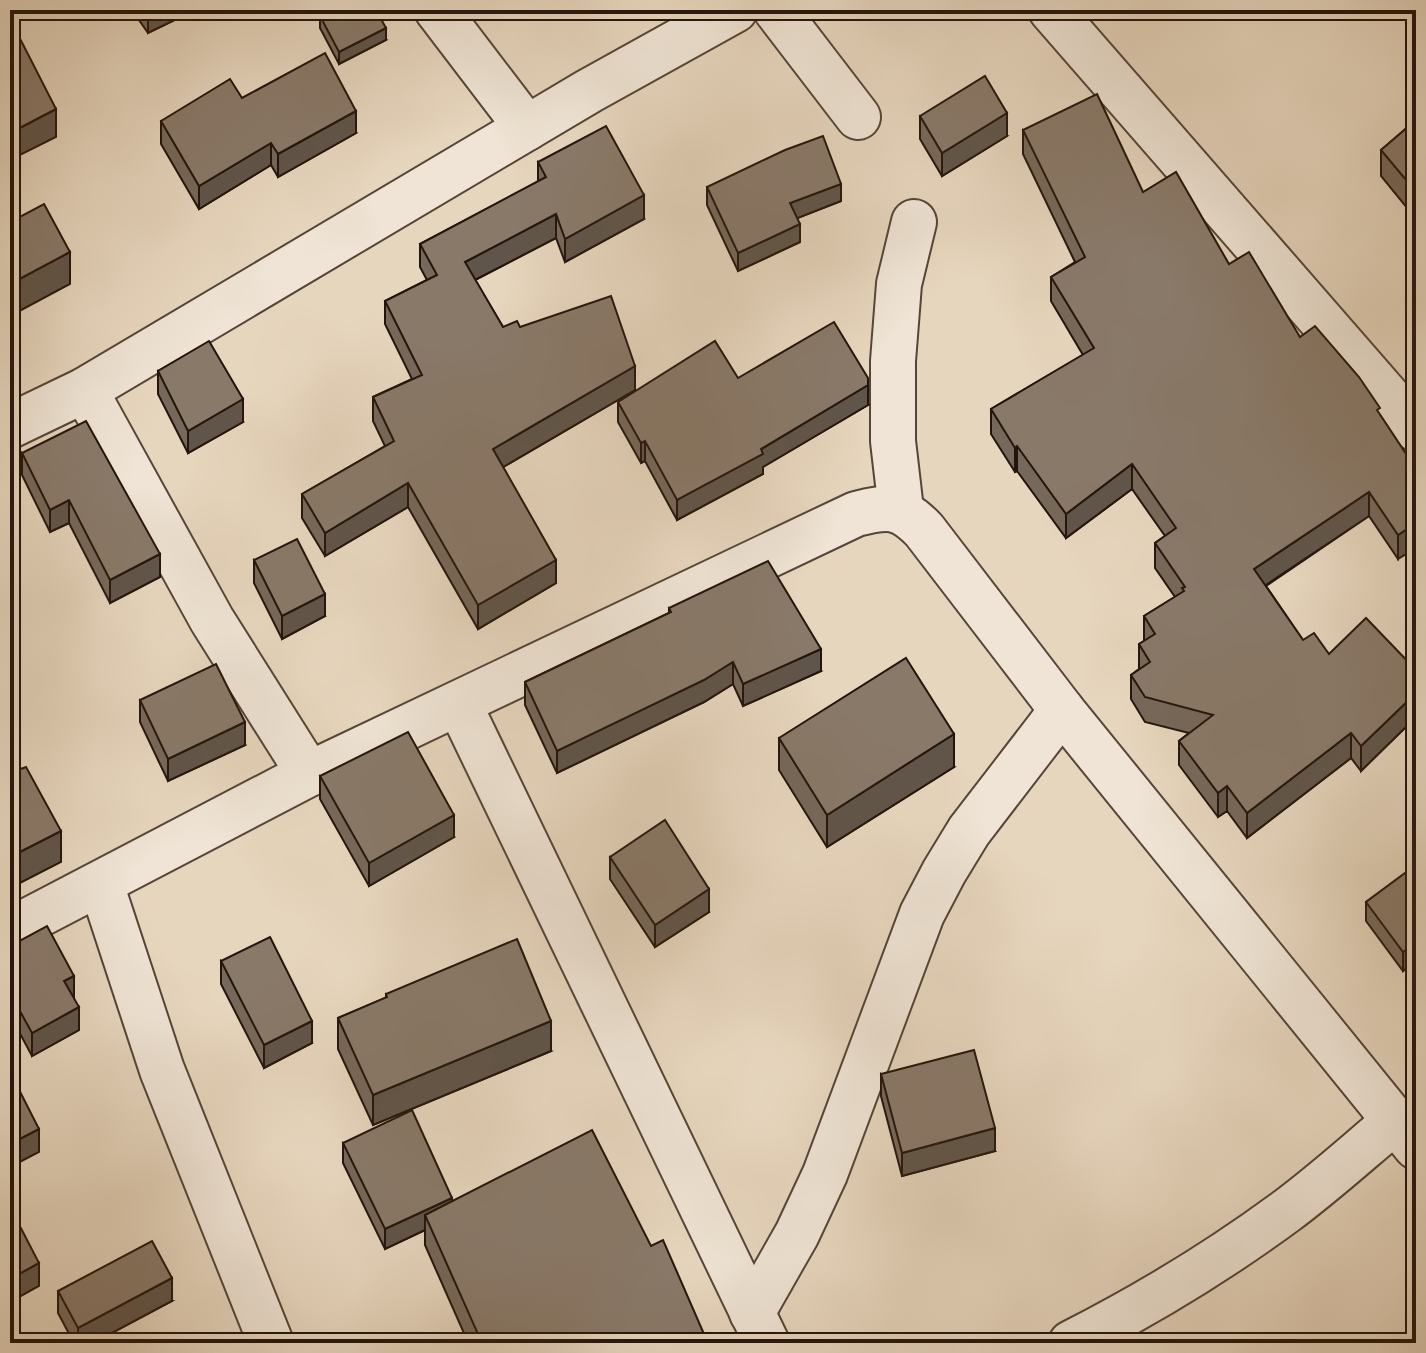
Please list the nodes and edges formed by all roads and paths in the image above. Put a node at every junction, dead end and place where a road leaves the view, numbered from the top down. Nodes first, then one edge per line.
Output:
1 (437, 10) edge
2 (735, 10) edge
3 (776, 10) edge
4 (1051, 10) edge
5 (858, 117) dead end
6 (527, 128) junction
7 (914, 222) dead end
8 (85, 390) junction
9 (10, 426) edge
10 (1416, 429) edge
11 (901, 510) junction
12 (459, 704) junction
13 (1062, 710) junction
14 (309, 774) junction
15 (101, 884) junction
16 (10, 930) edge
17 (1405, 1134) edge
18 (760, 1328) edge
19 (271, 1343) edge
20 (1071, 1343) edge

1 - 6 street
2 - 6 street
3 - 5 street
4 - 10 street
6 - 8 street
7 - 11 street
8 - 9 street
8 - 14 street
11 - 12 street
11 - 13 street
12 - 14 street
12 - 18 street
13 - 17 street
13 - 18 street
14 - 15 street
15 - 16 street
15 - 19 street
17 - 20 street

